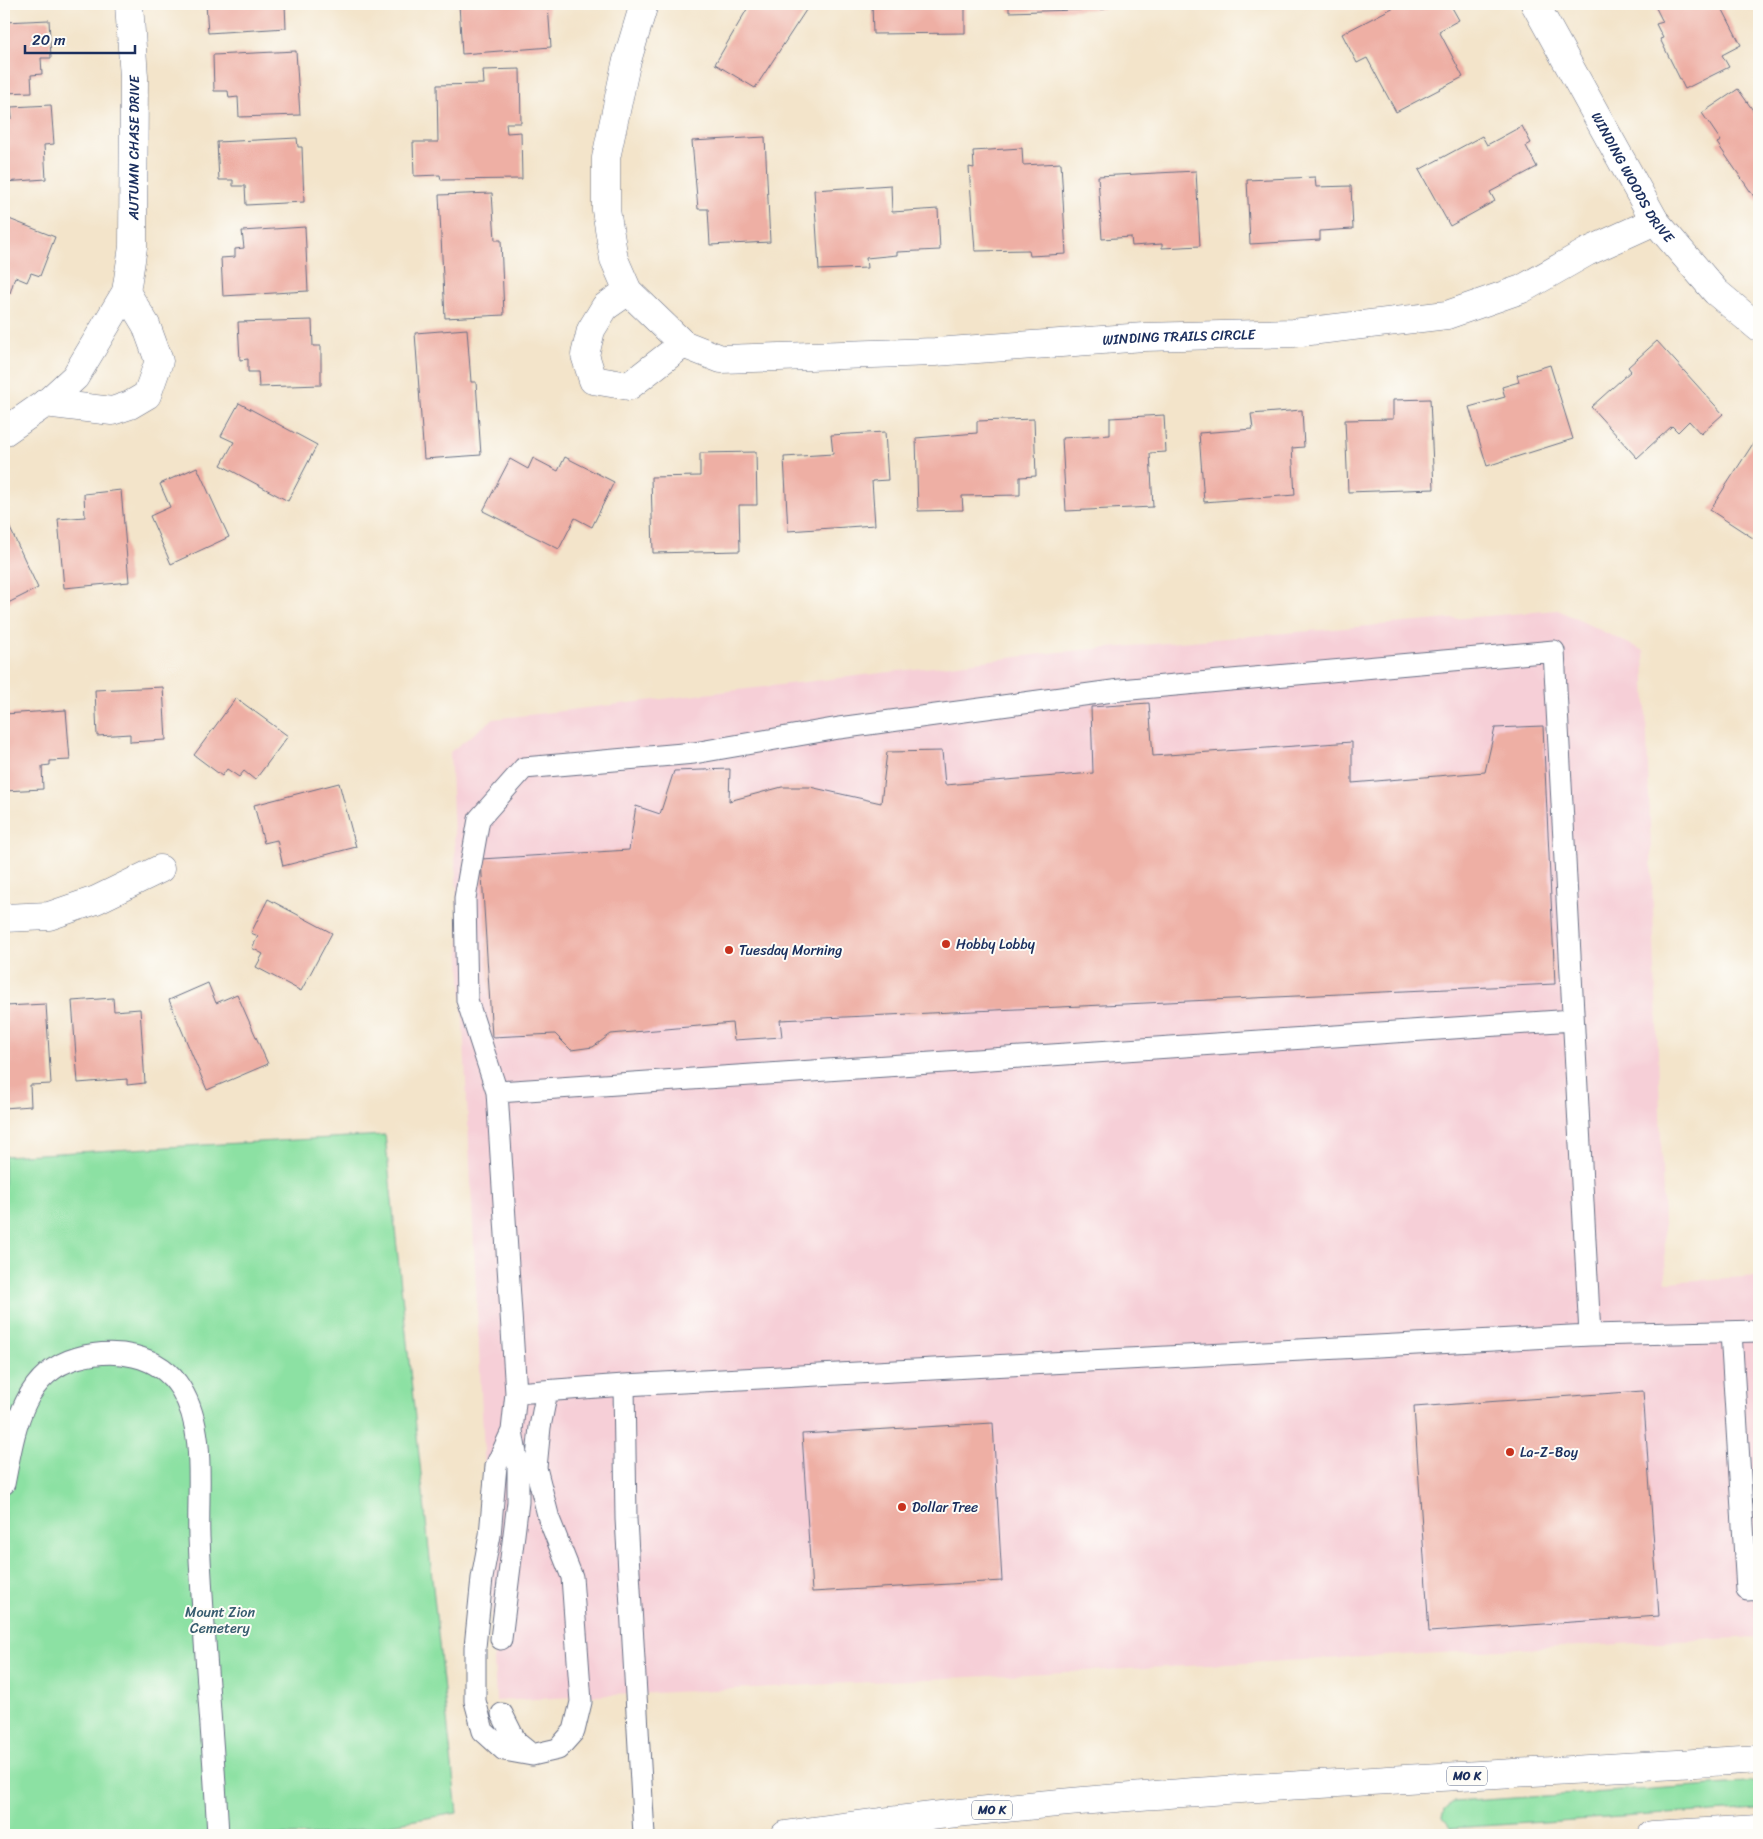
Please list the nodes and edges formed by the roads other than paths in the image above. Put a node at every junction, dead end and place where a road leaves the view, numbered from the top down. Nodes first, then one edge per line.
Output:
1 (129, 4) edge
2 (644, 4) edge
3 (1535, 4) edge
4 (1655, 220) junction
5 (628, 291) junction
6 (126, 292) junction
7 (1759, 328) edge
8 (683, 344) junction
9 (45, 403) junction
10 (4, 432) edge
11 (160, 869) dead end
12 (4, 918) edge
13 (1573, 1020) junction
14 (497, 1092) junction
15 (1759, 1331) edge
16 (1731, 1332) junction
17 (1590, 1335) junction
18 (624, 1385) junction
19 (547, 1391) junction
20 (516, 1393) junction
21 (512, 1431) junction
22 (4, 1484) edge
23 (1759, 1589) edge
24 (501, 1639) dead end
25 (502, 1714) dead end
26 (532, 1755) junction
27 (1759, 1758) edge
28 (1759, 1829) edge
29 (218, 1835) edge
30 (644, 1835) edge
31 (785, 1835) edge
32 (1652, 1835) edge

1 - 6 street, AUTUMN CHASE DRIVE
2 - 5 street, WINDING TRAILS CIRCLE
3 - 4 street, WINDING WOODS DRIVE
4 - 7 street, WINDING WOODS DRIVE
4 - 8 street, WINDING TRAILS CIRCLE
5 - 8 street, WINDING TRAILS CIRCLE
5 - 8 street
6 - 9 street, AUTUMN CHASE DRIVE
6 - 9 street
9 - 10 street, AUTUMN CHASE DRIVE
11 - 12 street
13 - 14 lane
13 - 14 lane
13 - 17 lane
14 - 20 lane
15 - 16 lane
16 - 17 lane
16 - 23 lane
17 - 18 lane
18 - 19 lane
18 - 30 lane
19 - 20 lane
19 - 26 lane
20 - 21 lane
21 - 24 lane
21 - 26 lane
22 - 29 lane
25 - 26 lane
27 - 31 street, MO K
28 - 32 street

